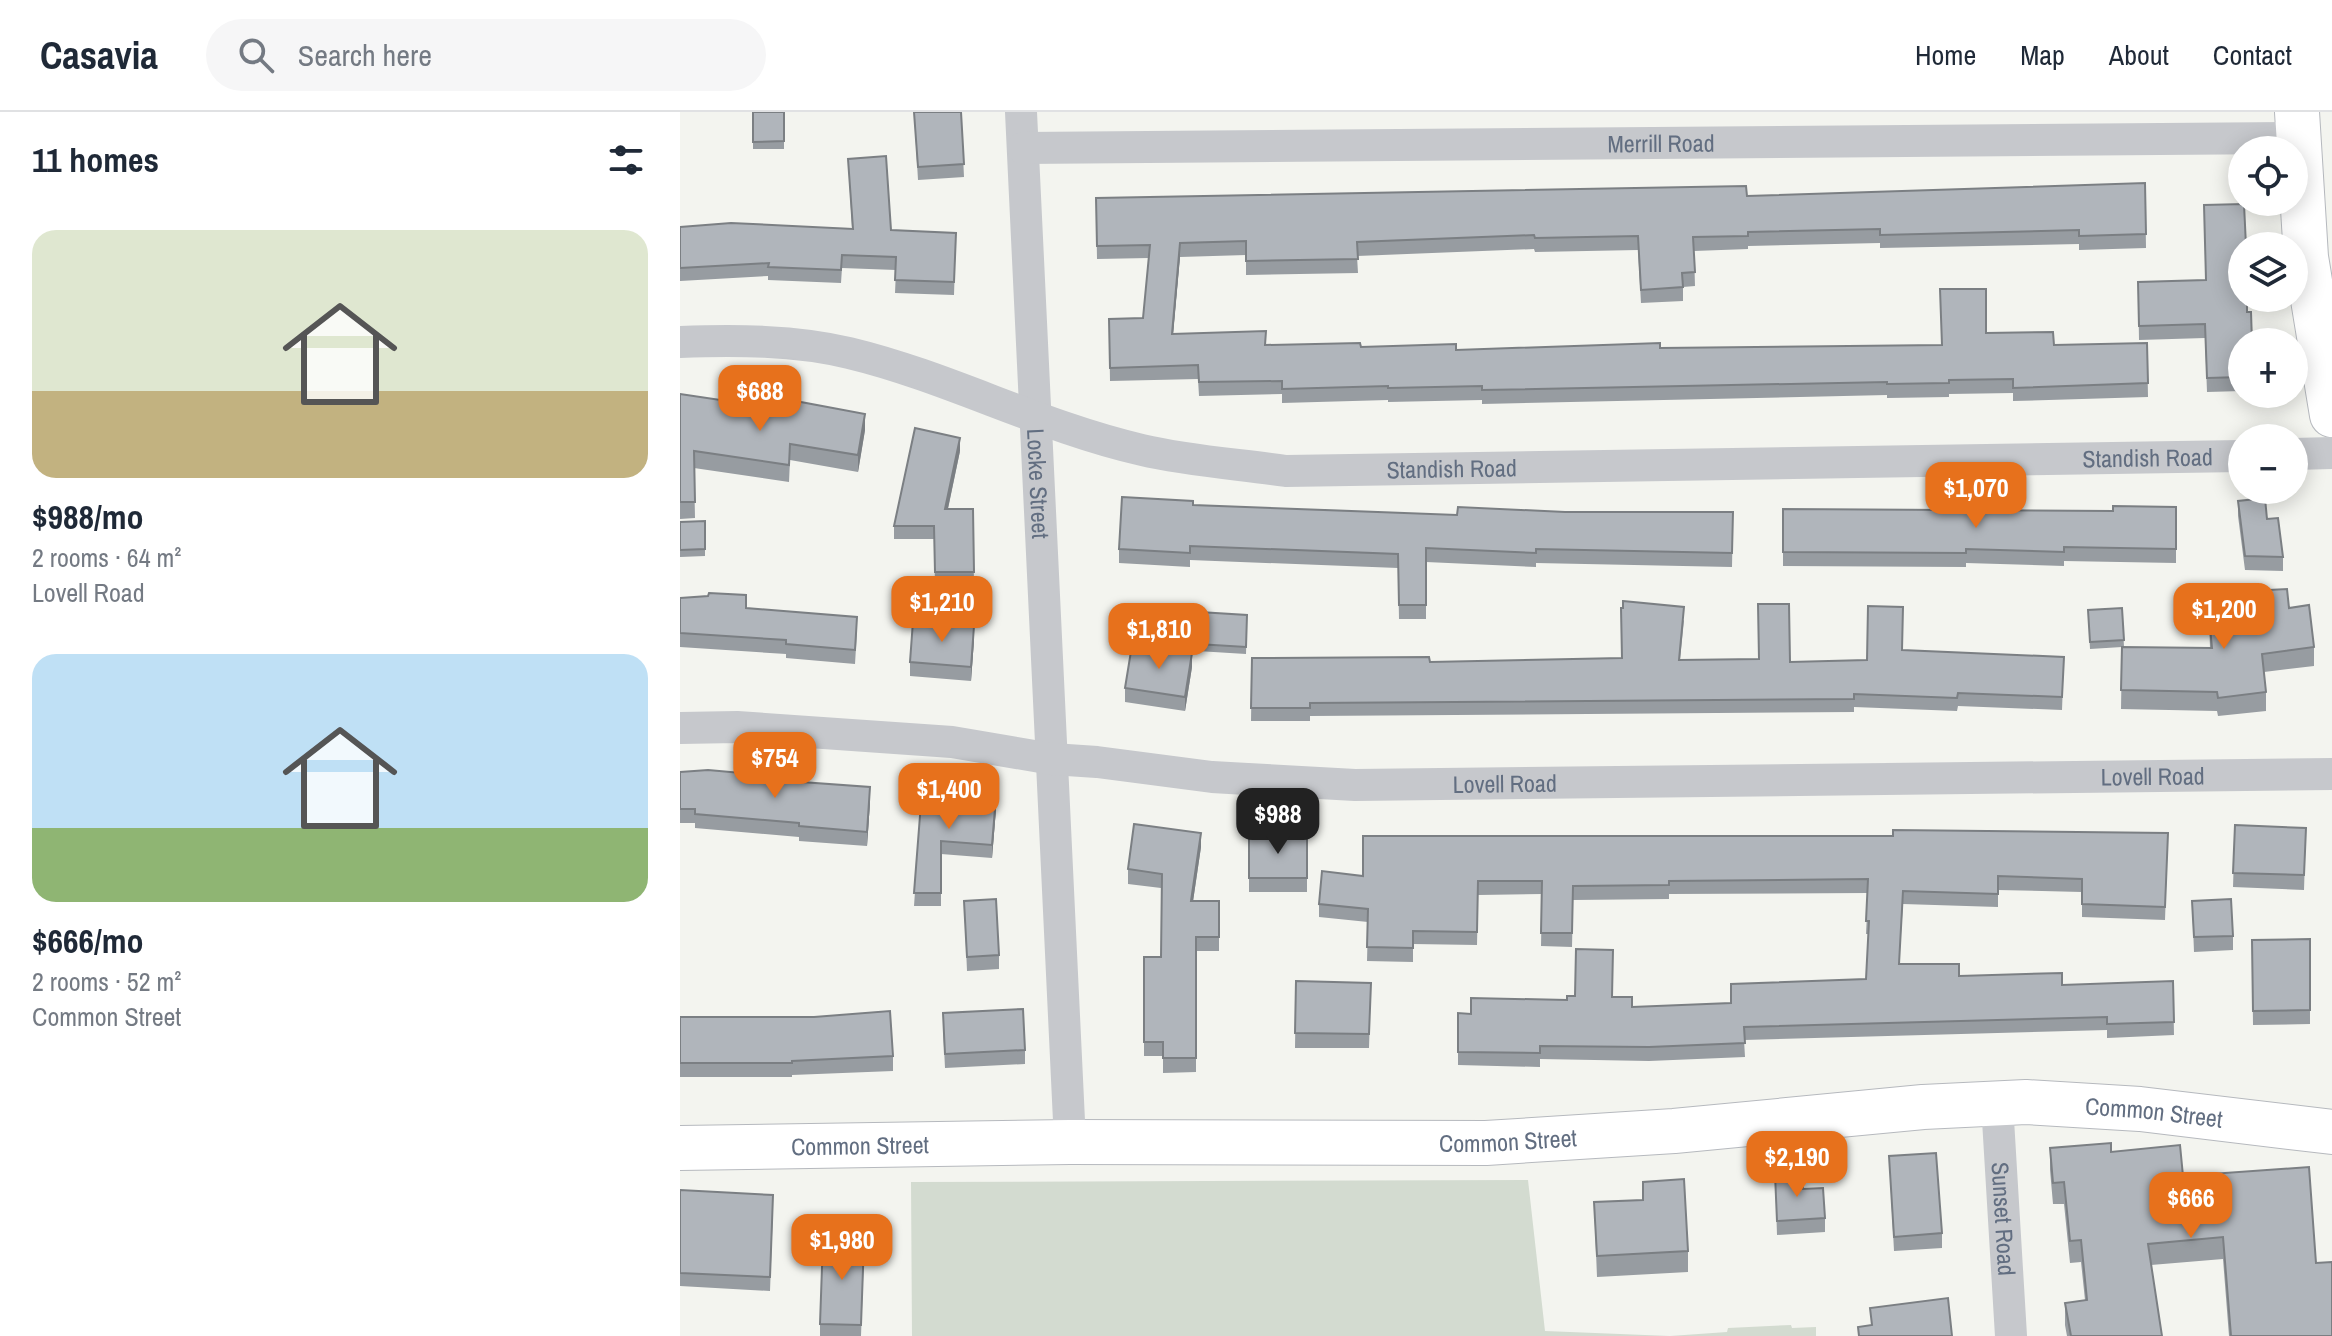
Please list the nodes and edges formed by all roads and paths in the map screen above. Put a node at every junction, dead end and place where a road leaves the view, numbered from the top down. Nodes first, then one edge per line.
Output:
1 (1021, 112) edge
2 (2298, 125) edge
3 (1023, 148) junction
4 (680, 342) edge
5 (2332, 415) edge
6 (1036, 419) junction
7 (2332, 453) edge
8 (2308, 454) edge
9 (2228, 456) edge
10 (680, 728) edge
11 (1052, 759) junction
12 (2332, 774) edge
13 (1997, 1103) junction
14 (2332, 1132) edge
15 (1070, 1142) junction
16 (680, 1148) edge
17 (2011, 1336) edge

1 - 3 street, Locke Street
2 - 3 street, Merrill Road
2 - 5 main road
3 - 6 street, Locke Street
4 - 6 street, Standish Road
6 - 9 street, Standish Road
6 - 11 street, Locke Street
7 - 8 street
10 - 11 street, Lovell Road
11 - 12 street, Lovell Road
11 - 15 street, Locke Street
13 - 14 main road, Common Street
13 - 15 main road, Common Street
13 - 17 street, Sunset Road
15 - 16 main road, Common Street

